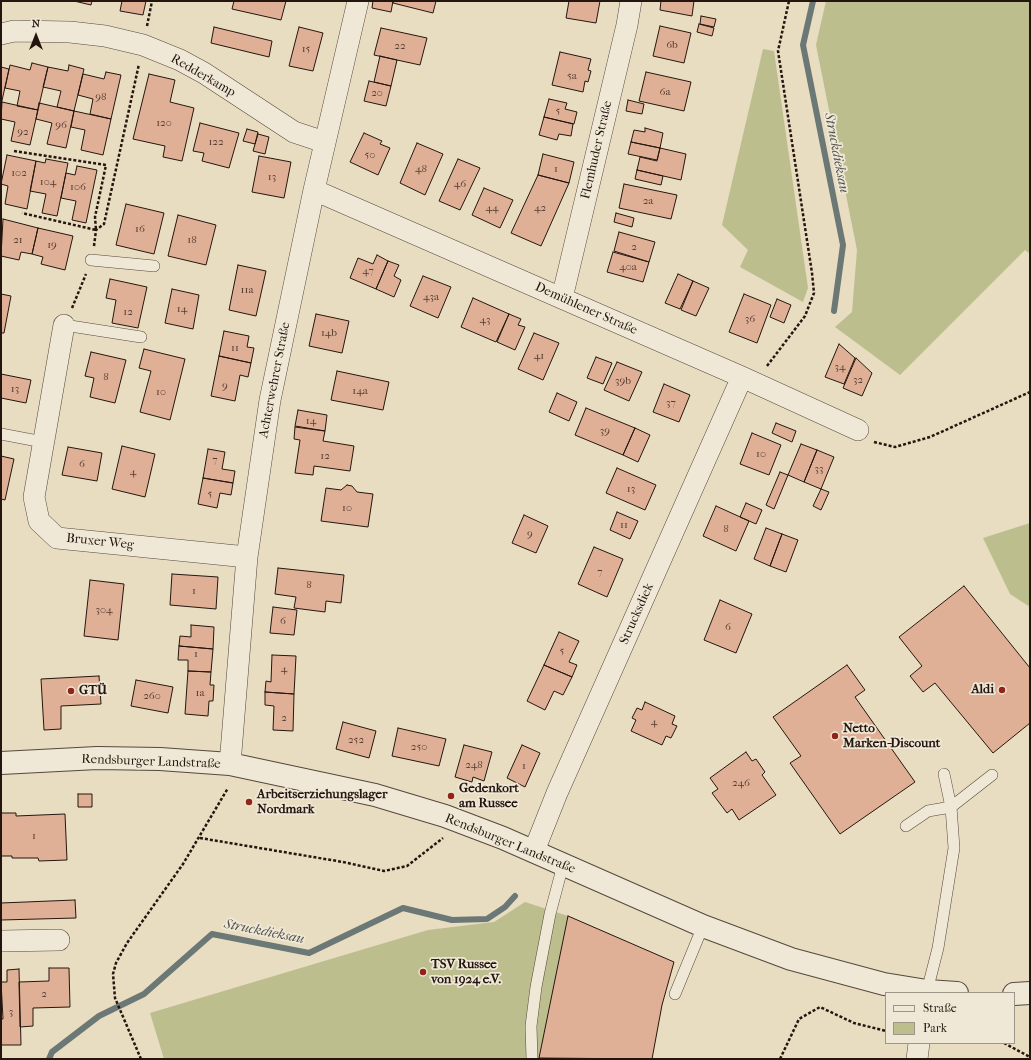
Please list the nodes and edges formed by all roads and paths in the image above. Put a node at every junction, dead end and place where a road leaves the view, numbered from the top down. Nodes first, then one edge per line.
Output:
1 (358, 1) edge
2 (631, 1) edge
3 (789, 1) edge
4 (1, 34) edge
5 (143, 45) junction
6 (324, 142) junction
7 (14, 151) dead end
8 (314, 190) junction
9 (22, 214) dead end
10 (104, 224) dead end
11 (91, 260) dead end
12 (154, 266) dead end
13 (562, 298) junction
14 (64, 325) joint
15 (141, 337) dead end
16 (742, 377) junction
17 (1030, 392) edge
18 (858, 430) joint
19 (1, 434) edge
20 (43, 442) junction
21 (247, 557) junction
22 (1, 763) edge
23 (230, 764) junction
24 (944, 774) dead end
25 (992, 775) dead end
26 (228, 788) dead end
27 (951, 807) junction
28 (906, 826) dead end
29 (200, 838) junction
30 (443, 838) dead end
31 (534, 851) junction
32 (563, 865) junction
33 (703, 926) junction
34 (59, 940) dead end
35 (1, 941) edge
36 (927, 992) edge
37 (1030, 993) edge
38 (675, 994) dead end
39 (1015, 994) edge
40 (885, 1031) edge
41 (919, 1044) edge
42 (1006, 1044) edge
43 (1030, 1057) edge
44 (141, 1059) edge
45 (532, 1059) edge
46 (780, 1059) edge
47 (917, 1059) edge

1 - 6 street, Achterwehrer Straße
2 - 13 street, Flemhuder Straße
3 - 16 path
4 - 5 street, Redderkamp
5 - 6 street, Redderkamp
5 - 10 path
6 - 8 street, Achterwehrer Straße
7 - 9 path
8 - 13 street, Demühlener Straße
8 - 21 street, Achterwehrer Straße
11 - 12 lane
13 - 16 street, Demühlener Straße
14 - 15 lane
14 - 20 street, Bruxer Weg
16 - 18 street, Demühlener Straße
16 - 31 street, Strucksdiek
17 - 18 path
19 - 20 lane
20 - 21 street, Bruxer Weg
21 - 23 street, Achterwehrer Straße
22 - 23 street, Rendsburger Landstraße
23 - 31 street, Rendsburger Landstraße
24 - 27 lane
25 - 27 lane
26 - 29 path
27 - 28 lane
27 - 36 lane
29 - 30 path
29 - 44 path
31 - 32 street, Rendsburger Landstraße
32 - 33 street, Rendsburger Landstraße
32 - 45 lane
33 - 36 street, Rendsburger Landstraße
33 - 38 lane
34 - 35 street
37 - 39 street
40 - 46 path
41 - 47 street
42 - 43 path

